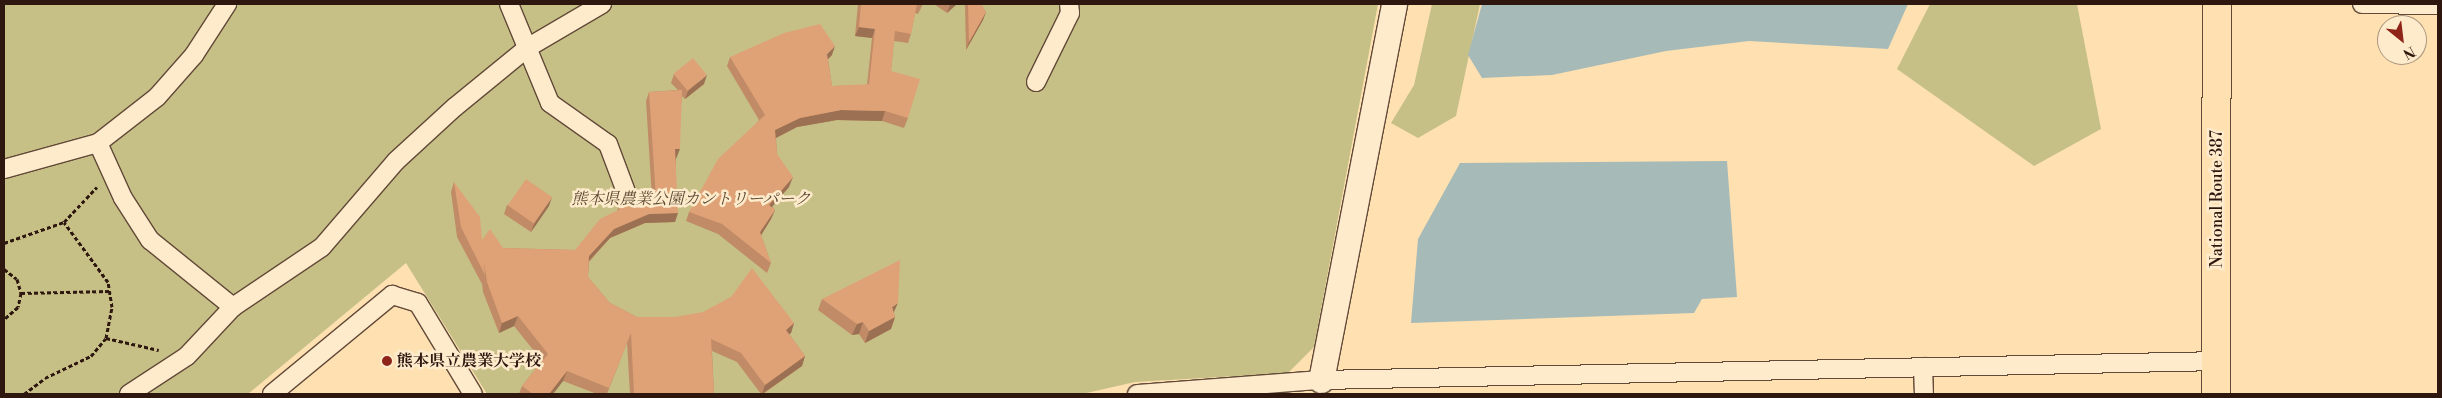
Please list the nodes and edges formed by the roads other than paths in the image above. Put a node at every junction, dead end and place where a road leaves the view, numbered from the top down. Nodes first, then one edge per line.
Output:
1 (227, 4) edge
2 (509, 4) edge
3 (602, 4) edge
4 (1069, 4) edge
5 (1394, 4) edge
6 (2217, 4) edge
7 (2362, 4) edge
8 (2438, 5) edge
9 (527, 48) junction
10 (1036, 82) dead end
11 (98, 143) junction
12 (4, 169) edge
13 (632, 208) edge
14 (233, 307) junction
15 (2217, 361) junction
16 (1923, 367) junction
17 (1321, 380) junction
18 (129, 394) edge
19 (272, 394) edge
20 (473, 394) edge
21 (1138, 394) edge
22 (1924, 394) edge
23 (2216, 394) edge

1 - 11 street
2 - 9 street
3 - 9 street
4 - 10 street
5 - 17 street
6 - 15 highway, National Route 387
7 - 8 street
9 - 13 street
9 - 14 street
11 - 12 street
11 - 14 street
14 - 18 street
15 - 16 street
15 - 23 highway, National Route 387
16 - 17 street
16 - 22 street
17 - 21 street
19 - 20 street

